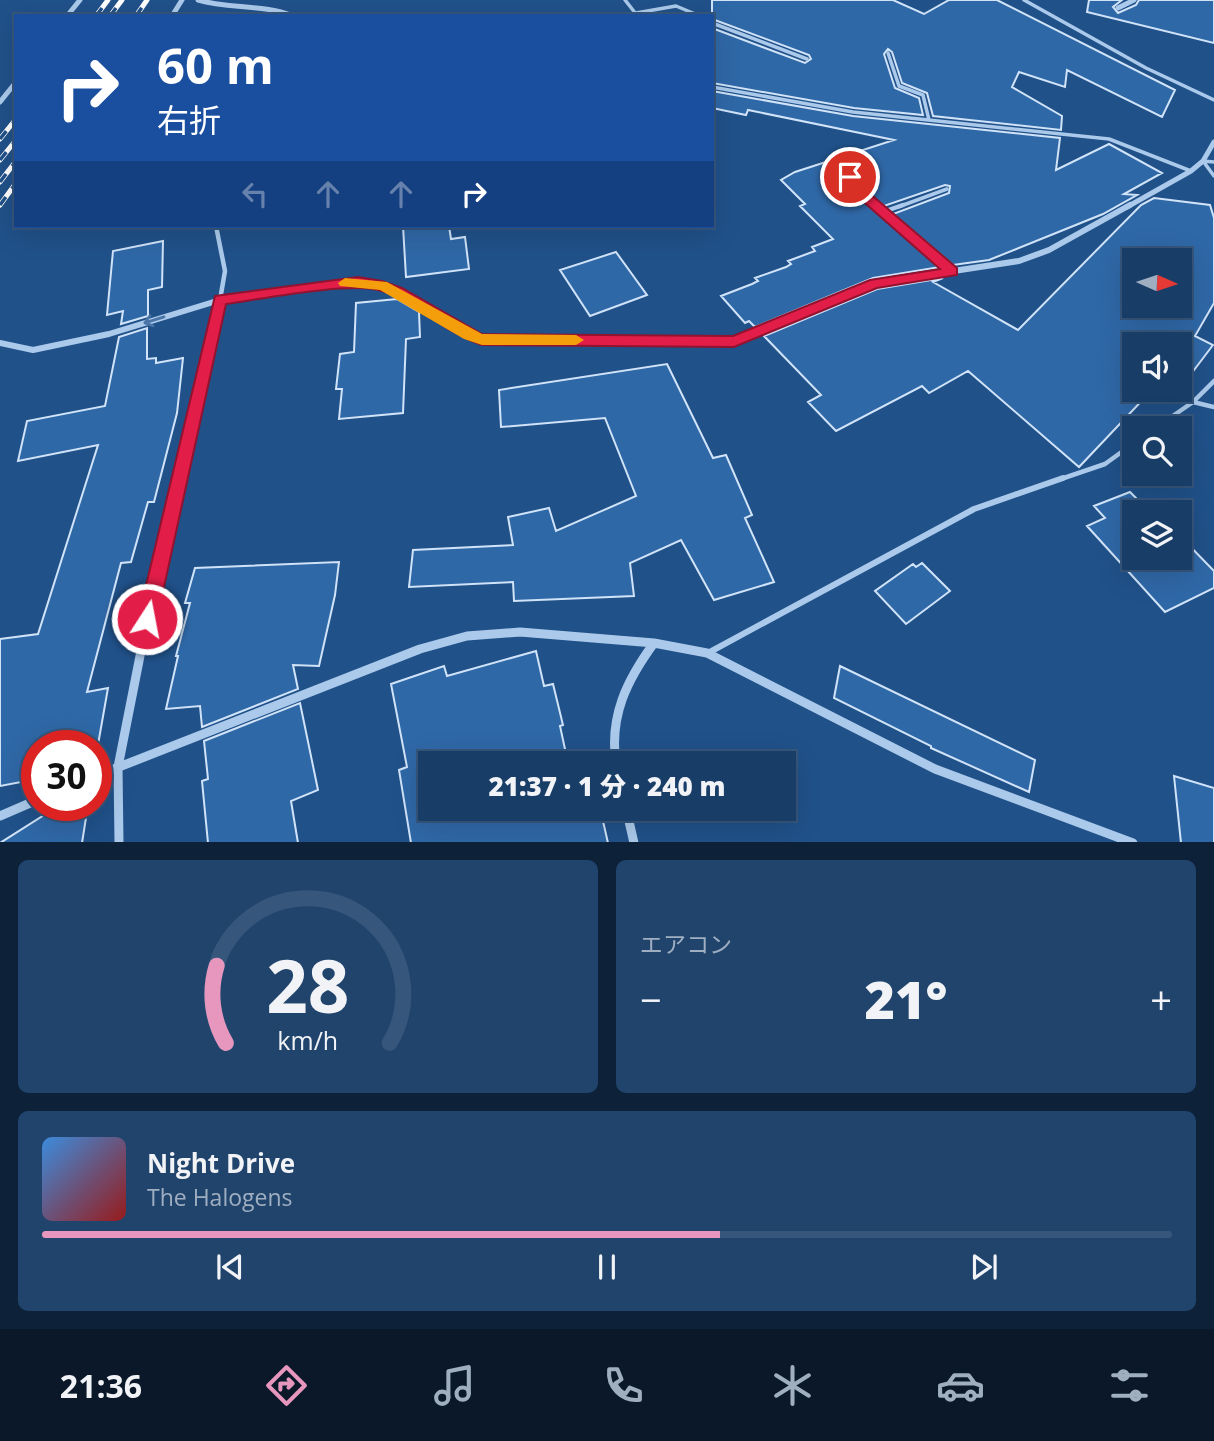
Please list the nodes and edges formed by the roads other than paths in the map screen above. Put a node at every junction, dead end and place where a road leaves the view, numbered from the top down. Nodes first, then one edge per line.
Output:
1 (198, 0) edge
2 (625, 0) edge
3 (1024, 0) edge
4 (1134, 0) edge
5 (1118, 8) dead end
6 (285, 14) edge
7 (636, 14) edge
8 (697, 14) edge
9 (714, 24) edge
10 (888, 53) dead end
11 (807, 59) dead end
12 (14, 84) edge
13 (714, 87) edge
14 (1214, 100) edge
15 (0, 102) edge
16 (929, 120) junction
17 (1214, 142) edge
18 (1203, 162) junction
19 (1214, 162) edge
20 (1191, 171) junction
21 (1214, 176) edge
22 (850, 177) dead end
23 (947, 189) dead end
24 (883, 212) junction
25 (216, 228) edge
26 (952, 271) junction
27 (220, 300) junction
28 (0, 343) edge
29 (1214, 381) edge
30 (1192, 402) junction
31 (1214, 407) edge
32 (1172, 416) edge
33 (1122, 452) edge
34 (654, 643) junction
35 (707, 653) junction
36 (616, 751) edge
37 (118, 767) junction
38 (112, 769) edge
39 (21, 807) edge
40 (0, 816) edge
41 (629, 821) edge
42 (119, 842) edge
43 (634, 842) edge
44 (1133, 842) edge

1 - 6 street
2 - 7 lane
3 - 14 lane
4 - 5 street
7 - 8 lane
9 - 11 lane
10 - 16 lane
12 - 15 street
13 - 16 lane
16 - 20 lane
17 - 18 street
18 - 19 lane
18 - 20 street
18 - 21 lane
20 - 26 street
22 - 24 lane
23 - 24 lane
24 - 26 lane
25 - 27 lane
26 - 27 street
27 -> 28 street
27 - 37 street
29 - 30 lane
30 - 31 lane
30 - 32 lane
33 - 35 lane
34 - 35 street
34 - 36 street
34 - 37 street
35 - 44 street
37 - 38 street
37 - 42 street
39 - 40 street
41 - 43 street

